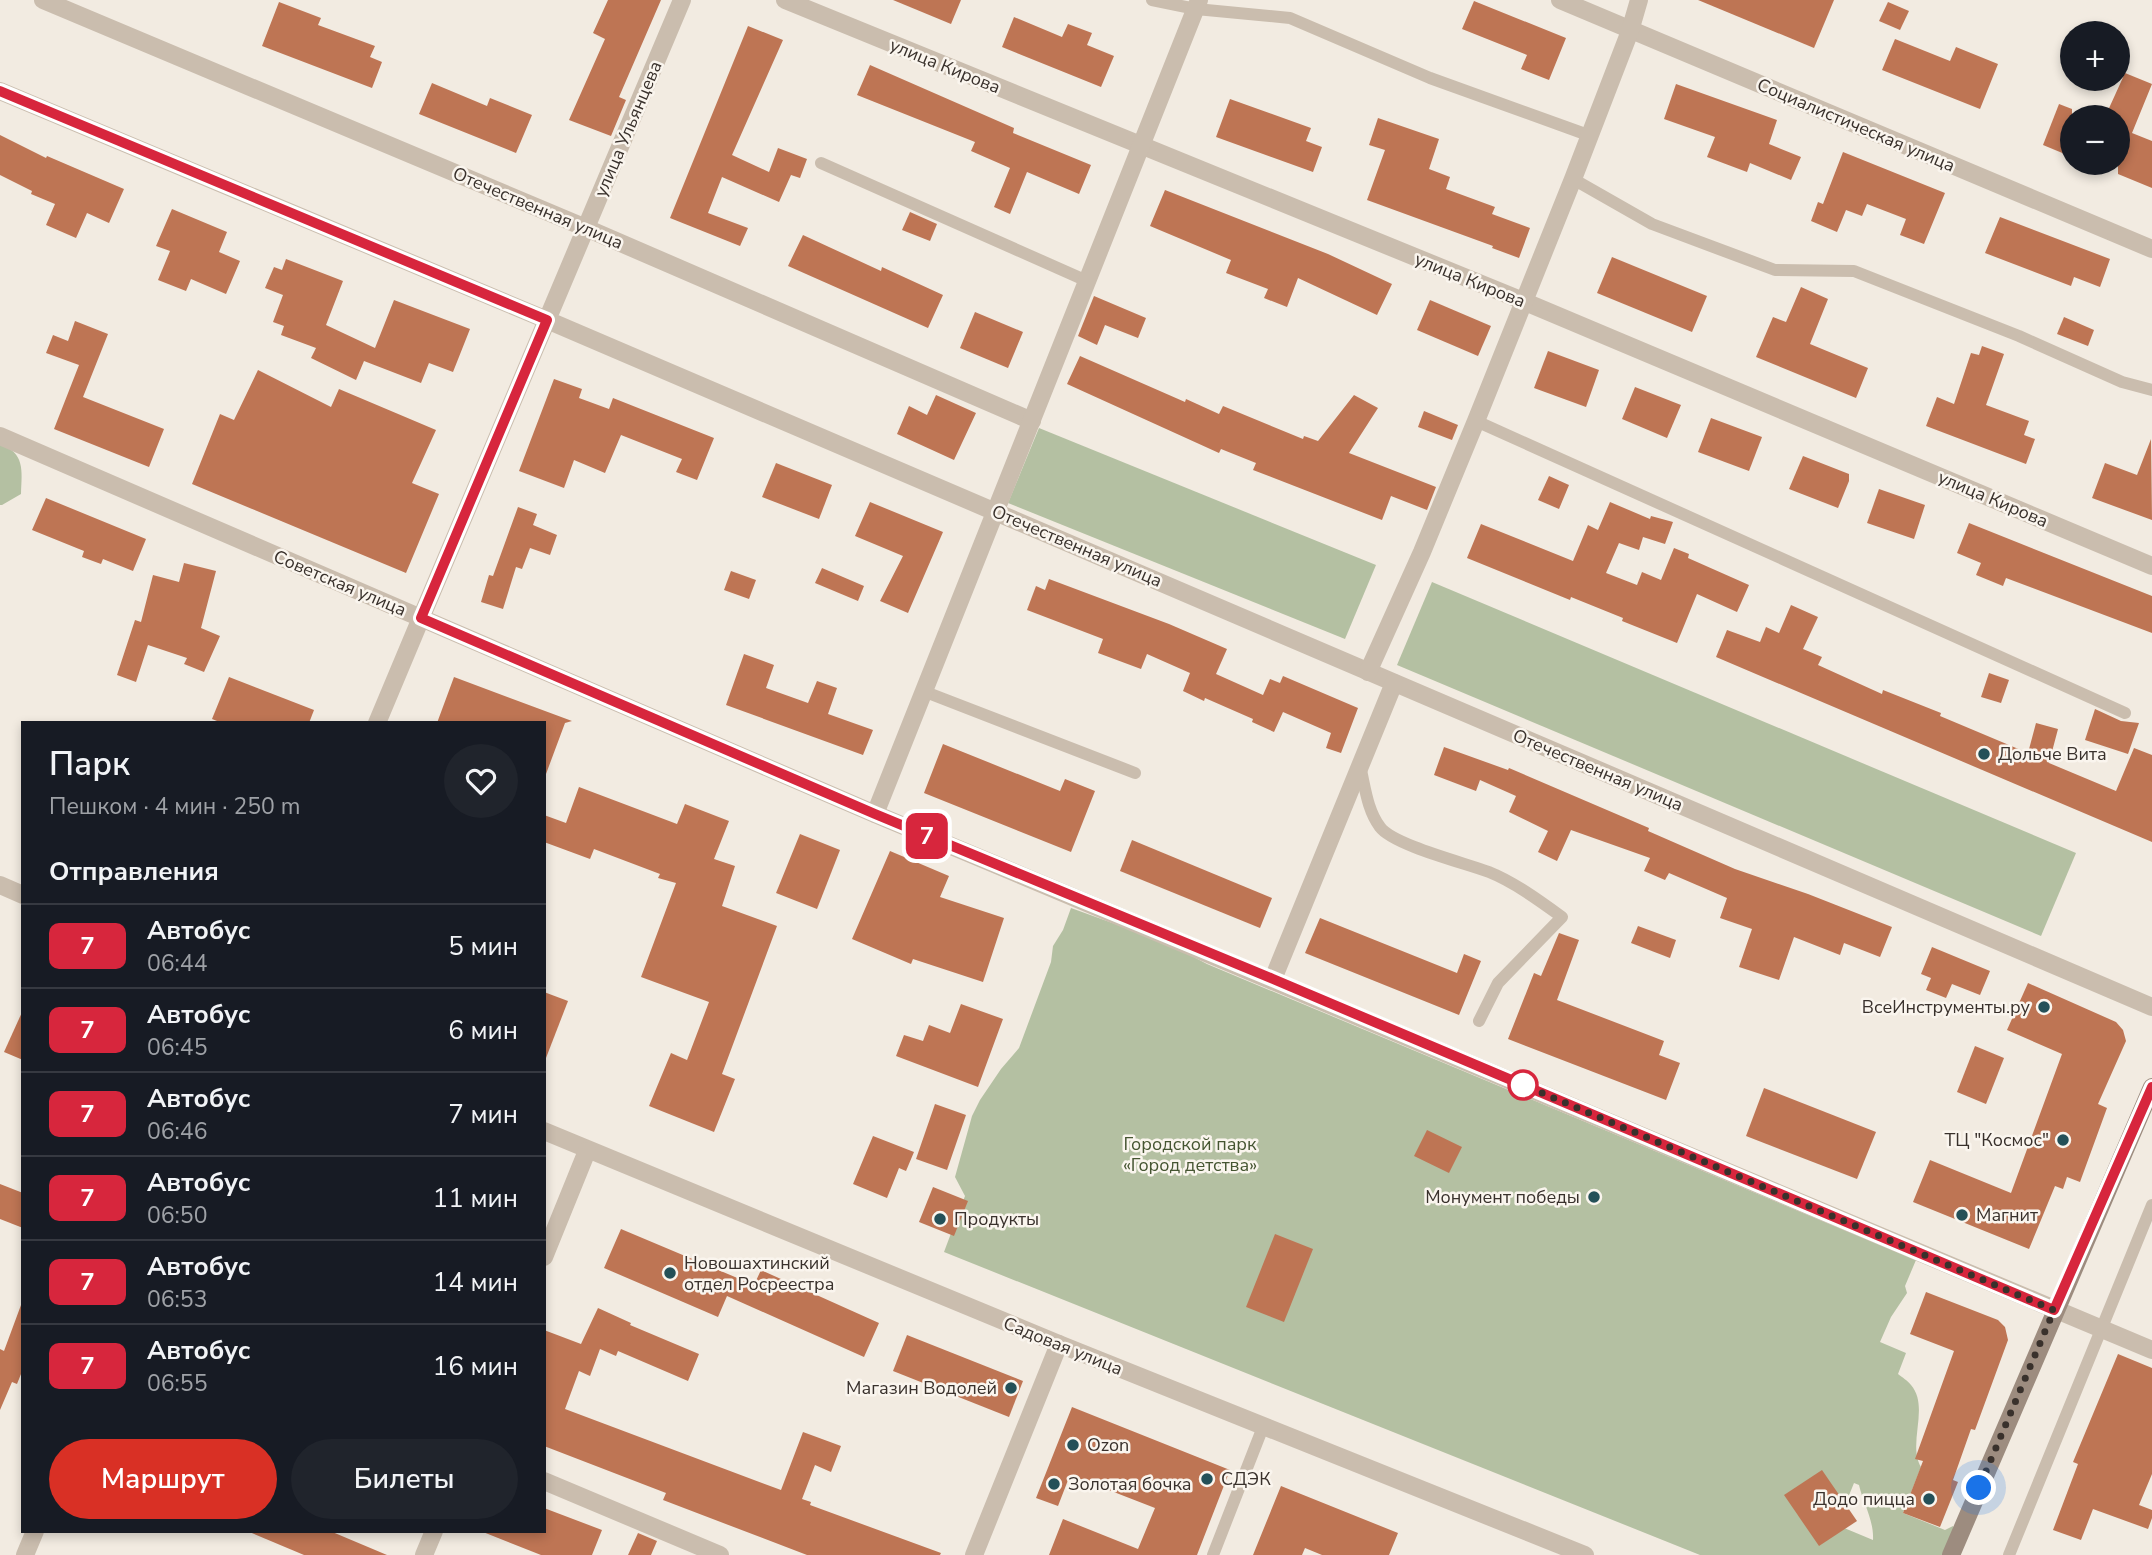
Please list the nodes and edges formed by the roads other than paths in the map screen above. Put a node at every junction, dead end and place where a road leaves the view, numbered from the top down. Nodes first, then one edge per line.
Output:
1 (43, 0) edge
2 (682, 0) edge
3 (785, 0) edge
4 (1152, 0) edge
5 (1560, 0) edge
6 (1639, 0) edge
7 (1198, 4) edge
8 (1630, 31) junction
9 (0, 91) edge
10 (1588, 135) junction
11 (1141, 147) junction
12 (821, 163) dead end
13 (1573, 179) junction
14 (586, 228) junction
15 (2152, 249) edge
16 (1087, 281) junction
17 (1524, 301) junction
18 (547, 320) junction
19 (2152, 390) edge
20 (1032, 421) junction
21 (1476, 421) junction
22 (0, 436) edge
23 (995, 511) junction
24 (2152, 566) edge
25 (421, 618) junction
26 (1368, 672) junction
27 (1394, 683) junction
28 (923, 691) junction
29 (2125, 712) dead end
30 (378, 721) edge
31 (1360, 766) junction
32 (1135, 773) dead end
33 (875, 814) junction
34 (0, 885) edge
35 (21, 894) edge
36 (1273, 979) junction
37 (2152, 1007) edge
38 (1479, 1021) dead end
39 (2152, 1087) edge
40 (546, 1132) edge
41 (587, 1151) junction
42 (2152, 1205) edge
43 (546, 1252) edge
44 (2054, 1310) junction
45 (2102, 1329) junction
46 (1059, 1344) junction
47 (2152, 1350) edge
48 (1264, 1427) junction
49 (546, 1482) edge
50 (34, 1533) edge
51 (433, 1533) edge
52 (25, 1555) edge
53 (424, 1555) edge
54 (720, 1555) edge
55 (974, 1555) edge
56 (1213, 1555) edge
57 (1585, 1555) edge
58 (1951, 1555) edge
59 (2009, 1555) edge

1 - 14 street, Отечественная улица
2 - 14 street, улица Ульянцева
3 - 11 street, улица Кирова
4 - 7 lane
5 - 8 street, Социалистическая улица
6 - 8 street
7 - 10 lane
7 - 11 street
8 - 10 street
8 - 15 street, Социалистическая улица
9 - 18 street, Отечественная улица
10 - 13 street
11 - 16 street
11 - 17 street, улица Кирова
12 - 16 lane
13 - 17 street
13 - 19 lane
14 - 18 street, улица Ульянцева
14 - 20 street, Отечественная улица
16 - 20 street
17 - 21 street
17 - 24 street, улица Кирова
18 - 23 street, Отечественная улица
18 - 25 street, улица Ульянцева
20 - 23 street
21 - 26 street
21 - 29 lane
22 - 25 street, Советская улица
23 - 26 street, Отечественная улица
23 - 28 street
25 - 30 street, улица Ульянцева
25 - 33 street, Советская улица
26 - 27 street, Отечественная улица
27 - 31 street
27 - 37 street, Отечественная улица
28 - 32 lane
28 - 33 street
31 - 36 street
31 - 38 lane
33 - 36 street, Советская улица
34 - 35 street
36 - 44 street, Советская улица
39 - 44 main road
40 - 41 street, Садовая улица
41 - 43 street
41 - 46 street, Садовая улица
42 - 45 lane
44 - 45 street, Советская улица
44 - 58 main road
45 - 47 street, Советская улица
45 - 59 lane
46 - 48 street, Садовая улица
46 - 55 street
48 - 56 lane
48 - 57 street, Садовая улица
49 - 54 street
50 - 52 street
51 - 53 street

